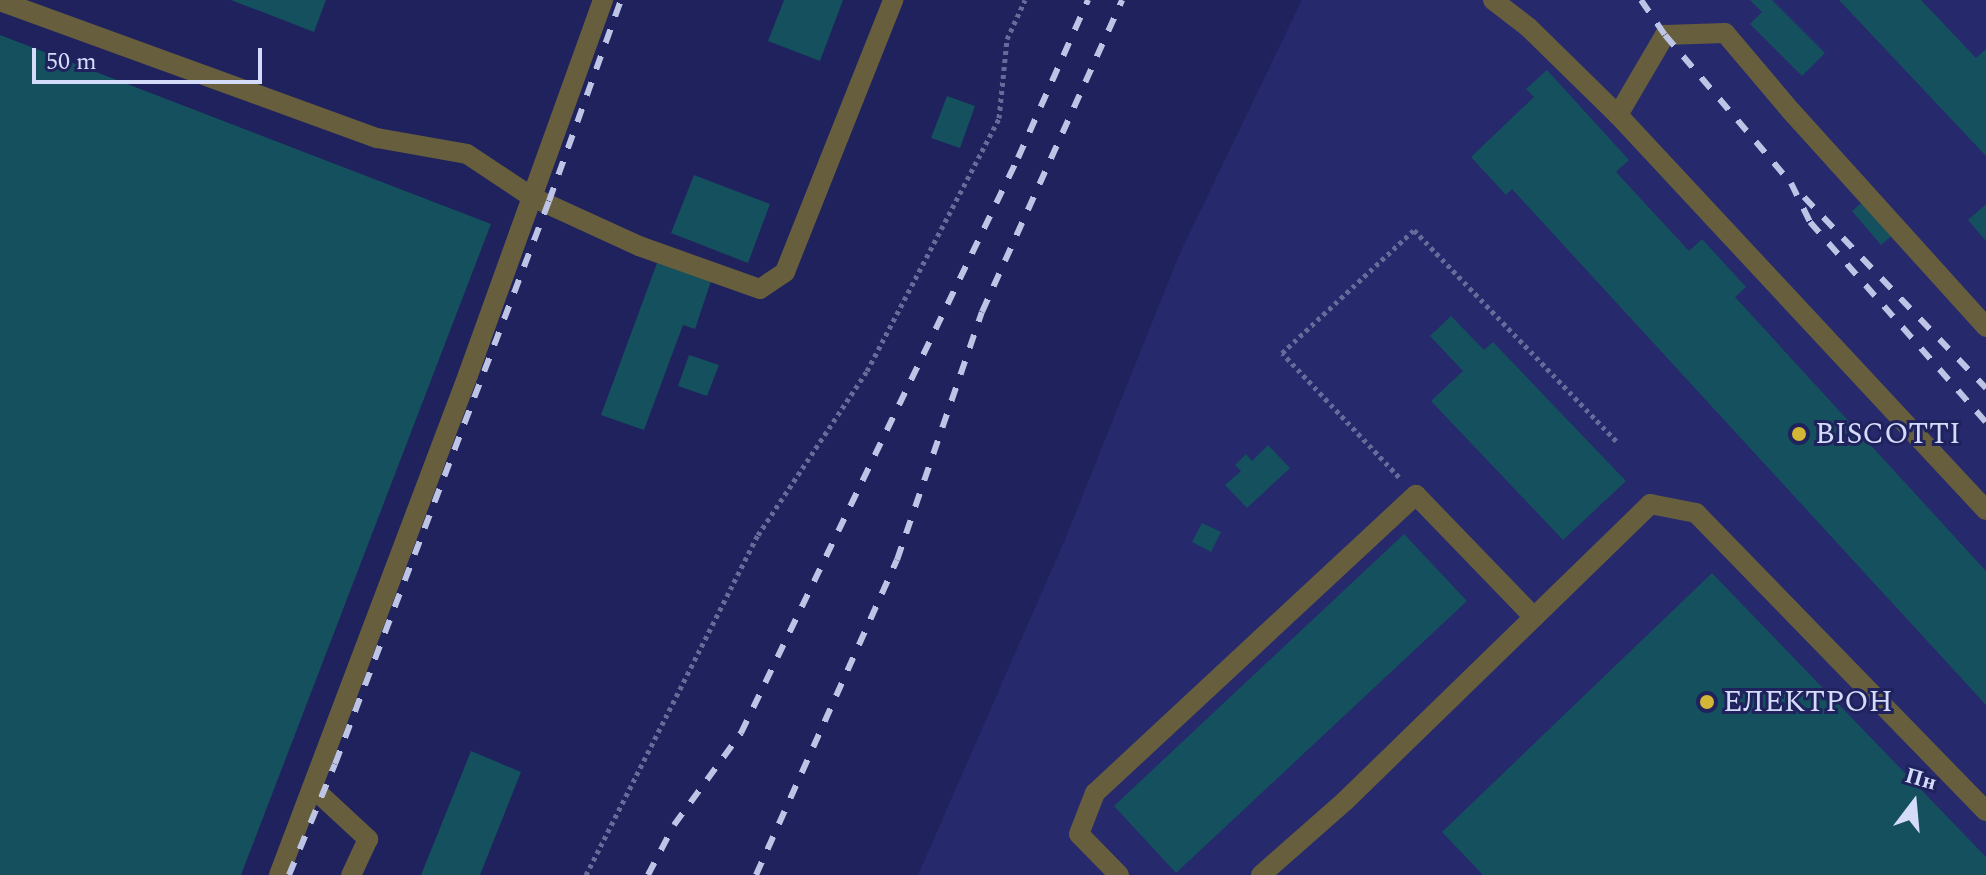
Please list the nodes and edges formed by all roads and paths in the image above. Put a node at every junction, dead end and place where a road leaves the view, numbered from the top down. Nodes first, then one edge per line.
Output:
1 (603, 0) edge
2 (893, 0) edge
3 (1025, 0) edge
4 (1493, 0) edge
5 (0, 1) edge
6 (1618, 115) junction
7 (532, 197) junction
8 (1986, 327) edge
9 (1618, 443) dead end
10 (1416, 495) junction
11 (1986, 510) edge
12 (1534, 617) junction
13 (314, 789) junction
14 (1986, 811) edge
15 (279, 875) edge
16 (351, 875) edge
17 (586, 875) edge
18 (1119, 875) edge
19 (1261, 875) edge

1 - 7 lane
2 - 7 lane
3 - 17 path
4 - 6 lane
5 - 7 lane
6 - 8 lane
6 - 11 lane
7 - 13 lane
9 - 10 path
10 - 12 lane
10 - 18 lane
12 - 14 lane
12 - 19 lane
13 - 15 lane
13 - 16 lane

